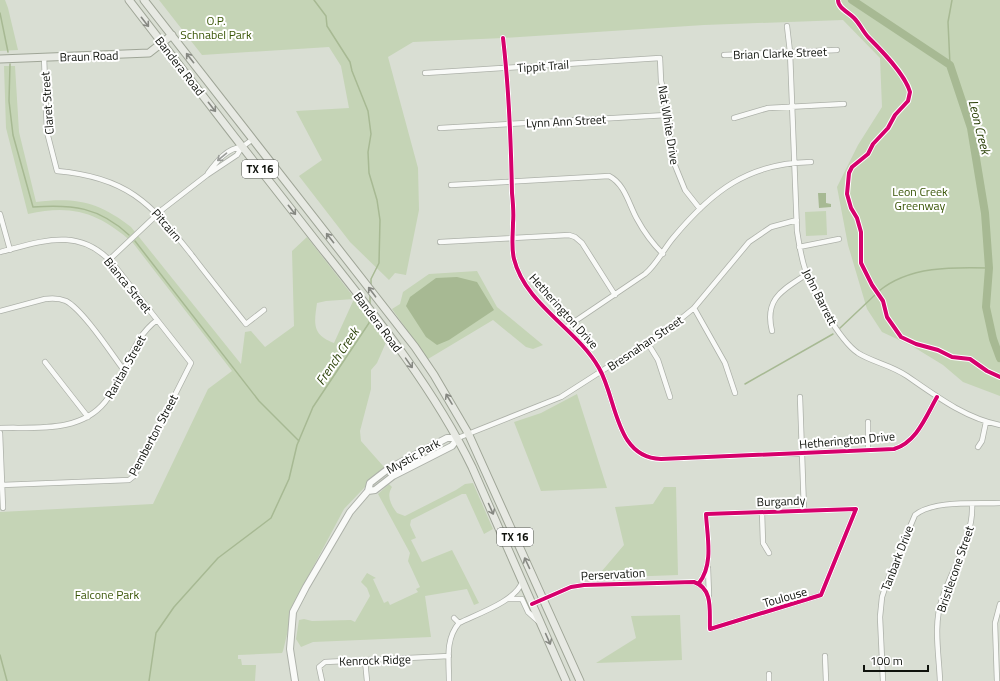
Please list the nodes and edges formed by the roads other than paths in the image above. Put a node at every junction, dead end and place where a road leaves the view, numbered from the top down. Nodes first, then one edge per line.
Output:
1 (129, 0) edge
2 (144, 0) edge
3 (787, 26) dead end
4 (172, 35) junction
5 (503, 38) dead end
6 (162, 43) junction
7 (837, 50) dead end
8 (790, 52) junction
9 (724, 55) dead end
10 (44, 57) junction
11 (660, 58) joint
12 (0, 59) edge
13 (506, 68) junction
14 (425, 73) dead end
15 (844, 104) dead end
16 (792, 106) junction
17 (668, 115) junction
18 (734, 118) dead end
19 (509, 124) junction
20 (440, 128) dead end
21 (253, 139) junction
22 (242, 147) junction
23 (794, 162) junction
24 (811, 162) dead end
25 (57, 171) joint
26 (207, 175) junction
27 (512, 181) junction
28 (450, 185) dead end
29 (700, 209) junction
30 (0, 214) edge
31 (158, 214) junction
32 (797, 220) junction
33 (512, 237) junction
34 (839, 239) dead end
35 (440, 242) dead end
36 (799, 247) junction
37 (10, 250) junction
38 (0, 252) edge
39 (663, 254) junction
40 (345, 256) junction
41 (110, 260) junction
42 (335, 265) junction
43 (807, 274) junction
44 (615, 295) junction
45 (694, 308) junction
46 (264, 310) dead end
47 (0, 311) edge
48 (157, 320) junction
49 (565, 328) junction
50 (772, 331) dead end
51 (647, 342) junction
52 (45, 362) dead end
53 (191, 363) joint
54 (123, 369) junction
55 (601, 372) junction
56 (735, 393) dead end
57 (670, 396) dead end
58 (800, 397) dead end
59 (937, 397) junction
60 (88, 417) junction
61 (868, 422) dead end
62 (986, 422) junction
63 (1000, 425) edge
64 (0, 428) edge
65 (0, 433) edge
66 (468, 434) junction
67 (458, 438) junction
68 (978, 447) dead end
69 (868, 450) junction
70 (802, 454) junction
71 (2, 485) junction
72 (368, 491) junction
73 (1000, 503) edge
74 (972, 504) junction
75 (3, 508) dead end
76 (856, 508) joint
77 (804, 510) junction
78 (762, 512) junction
79 (769, 553) dead end
80 (708, 565) junction
81 (522, 581) junction
82 (699, 583) junction
83 (709, 596) junction
84 (507, 599) junction
85 (544, 599) junction
86 (532, 604) junction
87 (1000, 604) edge
88 (454, 618) dead end
89 (459, 623) junction
90 (542, 625) junction
91 (998, 635) edge
92 (449, 656) junction
93 (825, 656) dead end
94 (365, 660) junction
95 (768, 674) dead end
96 (295, 681) edge
97 (322, 681) edge
98 (367, 681) edge
99 (449, 681) edge
100 (566, 681) edge
101 (580, 681) edge
102 (769, 681) edge
103 (826, 681) edge
104 (883, 681) edge
105 (940, 681) edge
106 (996, 681) edge

1 -> 6 main road, Bandera Road / TX 16
2 - 4 main road, Bandera Road / TX 16
3 - 8 street, John Barrett
4 - 6 main road, Braun Road
21 -> 4 main road, Bandera Road / TX 16
5 - 13 street, Hetherington Drive
6 - 10 main road, Braun Road
6 -> 22 main road, Bandera Road / TX 16
7 - 8 street, Brian Clarke Street
8 - 9 street, Brian Clarke Street
8 - 16 street, John Barrett
10 - 12 main road, Braun Road
10 - 25 street, Claret Street
11 - 13 street, Tippit Trail
11 - 17 street, Nat White Drive
13 - 14 street, Tippit Trail
13 - 19 street, Hetherington Drive
15 - 16 street
16 - 18 street
16 - 23 street, John Barrett
17 - 19 street, Lynn Ann Street
17 - 29 street, Nat White Drive
19 - 20 street, Lynn Ann Street
19 - 27 street, Hetherington Drive
21 - 22 street
40 -> 21 main road, Bandera Road / TX 16
22 - 26 street
22 -> 26 street
22 -> 42 main road, Bandera Road / TX 16
23 - 24 street
23 - 29 street
23 - 32 street, John Barrett
25 - 31 street, Pitcairn
26 - 31 street
27 - 28 street
27 - 33 street, Hetherington Drive
27 - 39 street
29 - 39 street
30 - 37 street
31 - 41 street
31 - 46 street, Pitcairn
32 - 36 street, John Barrett
32 - 45 street, Bresnahan Street
33 - 35 street
33 - 44 street
33 - 49 street, Hetherington Drive
34 - 36 street
36 - 43 street, John Barrett
37 - 38 street, Bianca Street
37 - 41 street, Bianca Street
39 - 44 street
40 - 42 main road
66 -> 40 main road, Bandera Road / TX 16
41 - 48 street, Bianca Street
42 -> 67 main road, Bandera Road / TX 16
43 - 50 street
43 - 59 street, John Barrett
44 - 49 street
45 - 51 street, Bresnahan Street
45 - 56 street
47 - 54 street
48 - 53 street, Bianca Street
48 - 54 street, Raritan Street
49 - 55 street, Hetherington Drive
51 - 55 street, Bresnahan Street
51 - 57 street
52 - 60 street
53 - 71 street, Pemberton Street
54 - 60 street, Raritan Street
55 - 66 street, Bresnahan Street
55 - 70 street, Hetherington Drive
58 - 70 street
59 - 62 street, John Barrett
59 - 69 street, Hetherington Drive
60 - 64 street, Raritan Street
61 - 69 street
62 - 63 street, John Barrett
62 - 68 street
65 - 71 street
66 - 67 street, Bresnahan Street
85 -> 66 main road, Bandera Road / TX 16
67 - 72 street, Mystic Park
67 - 72 street, Mystic Park
67 -> 81 main road, Bandera Road / TX 16
69 - 70 street, Hetherington Drive
70 - 77 street
71 - 75 street
72 - 96 street, Mystic Park
73 - 74 street
74 - 104 street, Tanbark Drive
74 - 105 street, Bristlecone Street
76 - 77 street, Burgandy
76 - 83 street, Toulouse
77 - 78 street, Burgandy
78 - 79 street
78 - 80 street, Burgandy
80 - 82 street
80 - 83 street
81 - 84 street
81 - 86 main road, Bandera Road / TX 16
82 - 83 street
82 - 85 street, Perservation
84 - 89 street
84 - 90 street
85 - 86 street, Perservation
85 - 101 main road, Bandera Road / TX 16
86 - 90 main road, Bandera Road / TX 16
87 - 91 street
88 - 89 street
89 - 92 street
90 -> 100 main road, Bandera Road / TX 16
91 - 106 street
92 - 94 street, Kenrock Ridge
92 - 99 street
93 - 103 street
94 - 97 street, Kenrock Ridge
94 - 98 street
95 - 102 street

